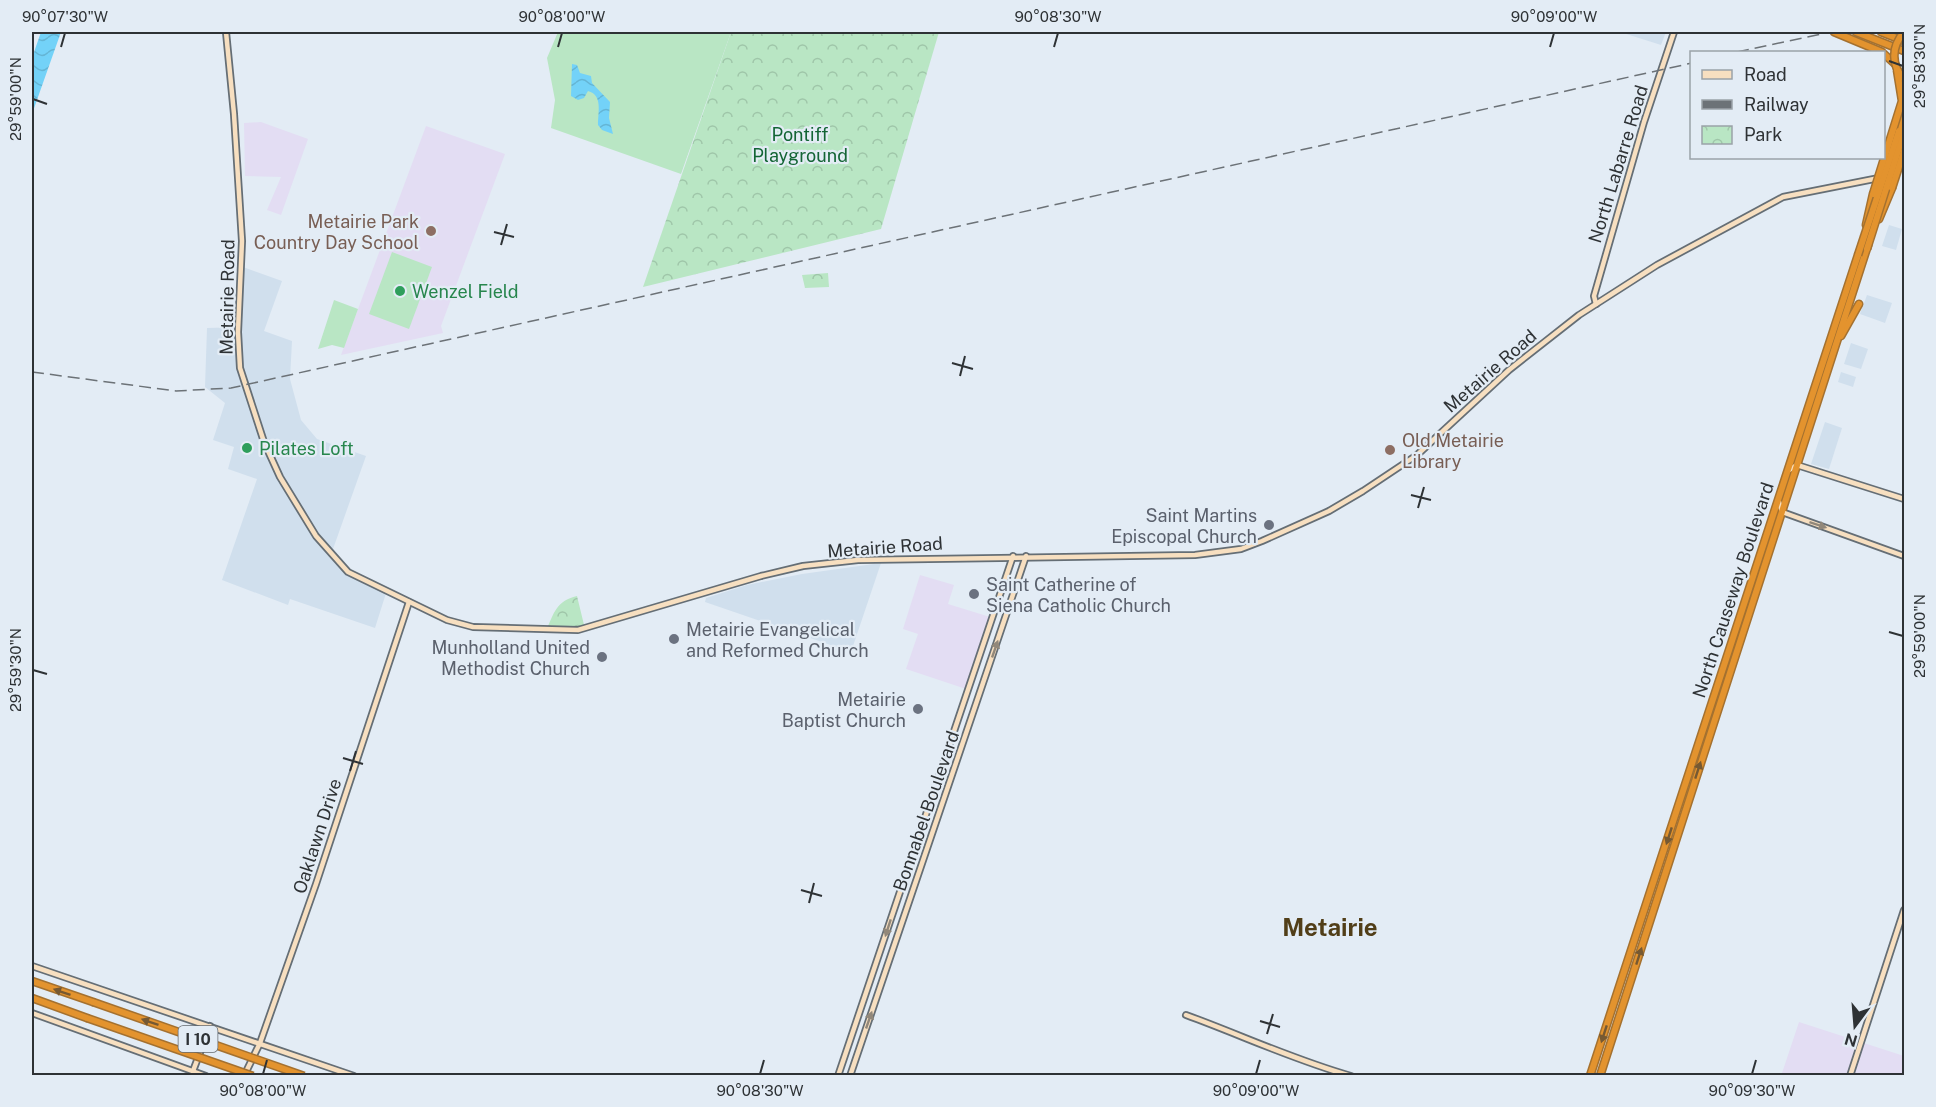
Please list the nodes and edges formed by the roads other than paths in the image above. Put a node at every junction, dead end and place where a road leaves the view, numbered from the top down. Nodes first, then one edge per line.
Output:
1 (226, 32) edge
2 (1674, 32) edge
3 (1834, 32) edge
4 (1856, 32) edge
5 (1881, 32) edge
6 (1905, 32) edge
7 (1905, 41) edge
8 (1878, 51) edge
9 (1905, 51) edge
10 (1885, 55) edge
11 (1896, 67) junction
12 (1905, 79) edge
13 (1905, 114) edge
14 (1905, 132) edge
15 (1905, 151) edge
16 (1885, 156) edge
17 (1884, 159) edge
18 (1905, 170) edge
19 (1864, 248) junction
20 (1861, 256) junction
21 (1596, 304) junction
22 (1859, 304) dead end
23 (1837, 342) junction
24 (1797, 465) junction
25 (1787, 473) junction
26 (1781, 493) junction
27 (1905, 499) edge
28 (1782, 512) junction
29 (1013, 556) junction
30 (1026, 556) junction
31 (1905, 556) edge
32 (409, 602) junction
33 (1905, 910) edge
34 (32, 966) edge
35 (32, 981) edge
36 (32, 998) edge
37 (32, 1013) edge
38 (1186, 1015) dead end
39 (210, 1026) junction
40 (260, 1043) junction
41 (193, 1071) junction
42 (206, 1076) edge
43 (244, 1076) edge
44 (253, 1076) edge
45 (304, 1076) edge
46 (354, 1076) edge
47 (838, 1076) edge
48 (850, 1076) edge
49 (1351, 1076) edge
50 (1590, 1076) edge
51 (1600, 1076) edge
52 (1850, 1076) edge

1 - 32 main road, Metairie Road
2 - 21 main road, North Labarre Road
3 - 8 highway
4 - 9 highway
5 - 7 highway
6 - 11 highway, bridge
10 - 11 highway
11 - 12 highway, bridge
11 - 16 highway, bridge
13 - 19 highway, North Causeway Boulevard, bridge
14 - 19 highway, North Causeway Boulevard, bridge
15 - 19 highway, bridge
17 - 19 highway, bridge
18 - 21 main road, Metairie Road
19 - 20 highway, North Causeway Boulevard
20 - 23 highway, North Causeway Boulevard
20 - 25 highway, North Causeway Boulevard
21 - 30 main road, Metairie Road
22 - 23 highway
23 - 24 highway, North Causeway Boulevard
24 - 25 main road
24 - 27 main road
24 - 28 highway, North Causeway Boulevard
25 - 26 highway, North Causeway Boulevard
26 - 28 main road
26 -> 50 highway, North Causeway Boulevard
28 -> 31 main road
51 -> 28 highway, North Causeway Boulevard
29 - 30 main road, Metairie Road
29 - 32 main road, Metairie Road
29 -> 47 main road, Bonnabel Boulevard
48 -> 30 main road, Bonnabel Boulevard
32 - 40 main road, Oaklawn Drive
33 - 52 main road
34 - 39 main road
45 -> 35 highway, I 10, bridge
36 - 44 highway, I 10, bridge
37 - 41 main road
38 - 49 main road
39 - 40 main road
39 - 41 main road
40 - 43 main road, Oaklawn Drive
40 - 46 main road
41 - 42 main road

